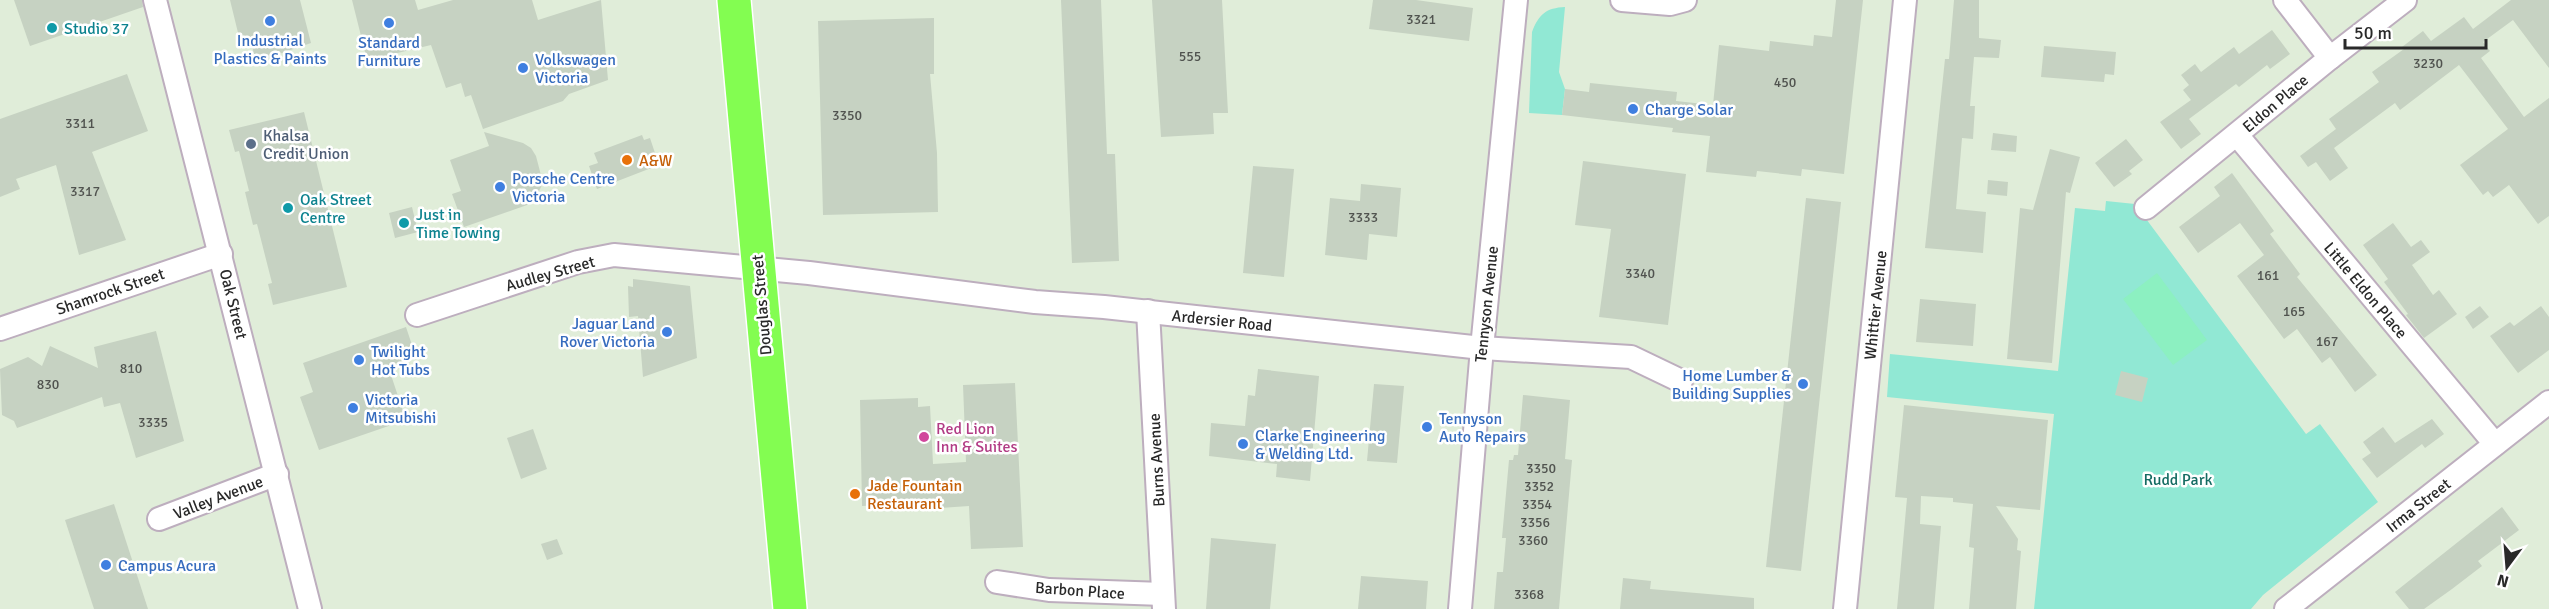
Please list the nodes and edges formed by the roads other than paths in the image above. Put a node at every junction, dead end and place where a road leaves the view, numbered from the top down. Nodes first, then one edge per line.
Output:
1 (154, 0) edge
2 (734, 0) edge
3 (1516, 0) edge
4 (1622, 0) edge
5 (1685, 0) edge
6 (1905, 0) edge
7 (2285, 0) edge
8 (2405, 0) edge
9 (2330, 58) junction
10 (2237, 135) junction
11 (2146, 208) dead end
12 (221, 254) junction
13 (758, 268) junction
14 (1148, 311) junction
15 (417, 315) dead end
16 (0, 329) edge
17 (1482, 348) junction
18 (1681, 381) dead end
19 (2549, 402) edge
20 (2495, 444) junction
21 (277, 474) junction
22 (159, 519) dead end
23 (997, 582) dead end
24 (1164, 602) edge
25 (310, 609) edge
26 (790, 609) edge
27 (1460, 609) edge
28 (1845, 609) edge
29 (2286, 609) edge

1 - 12 street, Oak Street
2 - 13 highway, Douglas Street
3 - 17 street, Tennyson Avenue
4 - 5 street
6 - 28 street, Whittier Avenue
7 - 9 street
8 - 9 street, Eldon Place
9 - 10 street, Eldon Place
10 - 11 street, Eldon Place
10 - 20 street, Little Eldon Place
12 - 16 street, Shamrock Street
12 - 21 street, Oak Street
13 - 14 street, Ardersier Road
13 - 15 street, Audley Street
13 - 26 highway, Douglas Street
14 - 17 street, Ardersier Road
14 - 24 street, Burns Avenue
17 - 18 street, Ardersier Road
17 - 27 street, Tennyson Avenue
19 - 20 street, Irma Street
20 - 29 street, Irma Street
21 - 22 street, Valley Avenue
21 - 25 street, Oak Street
23 - 24 street, Barbon Place

